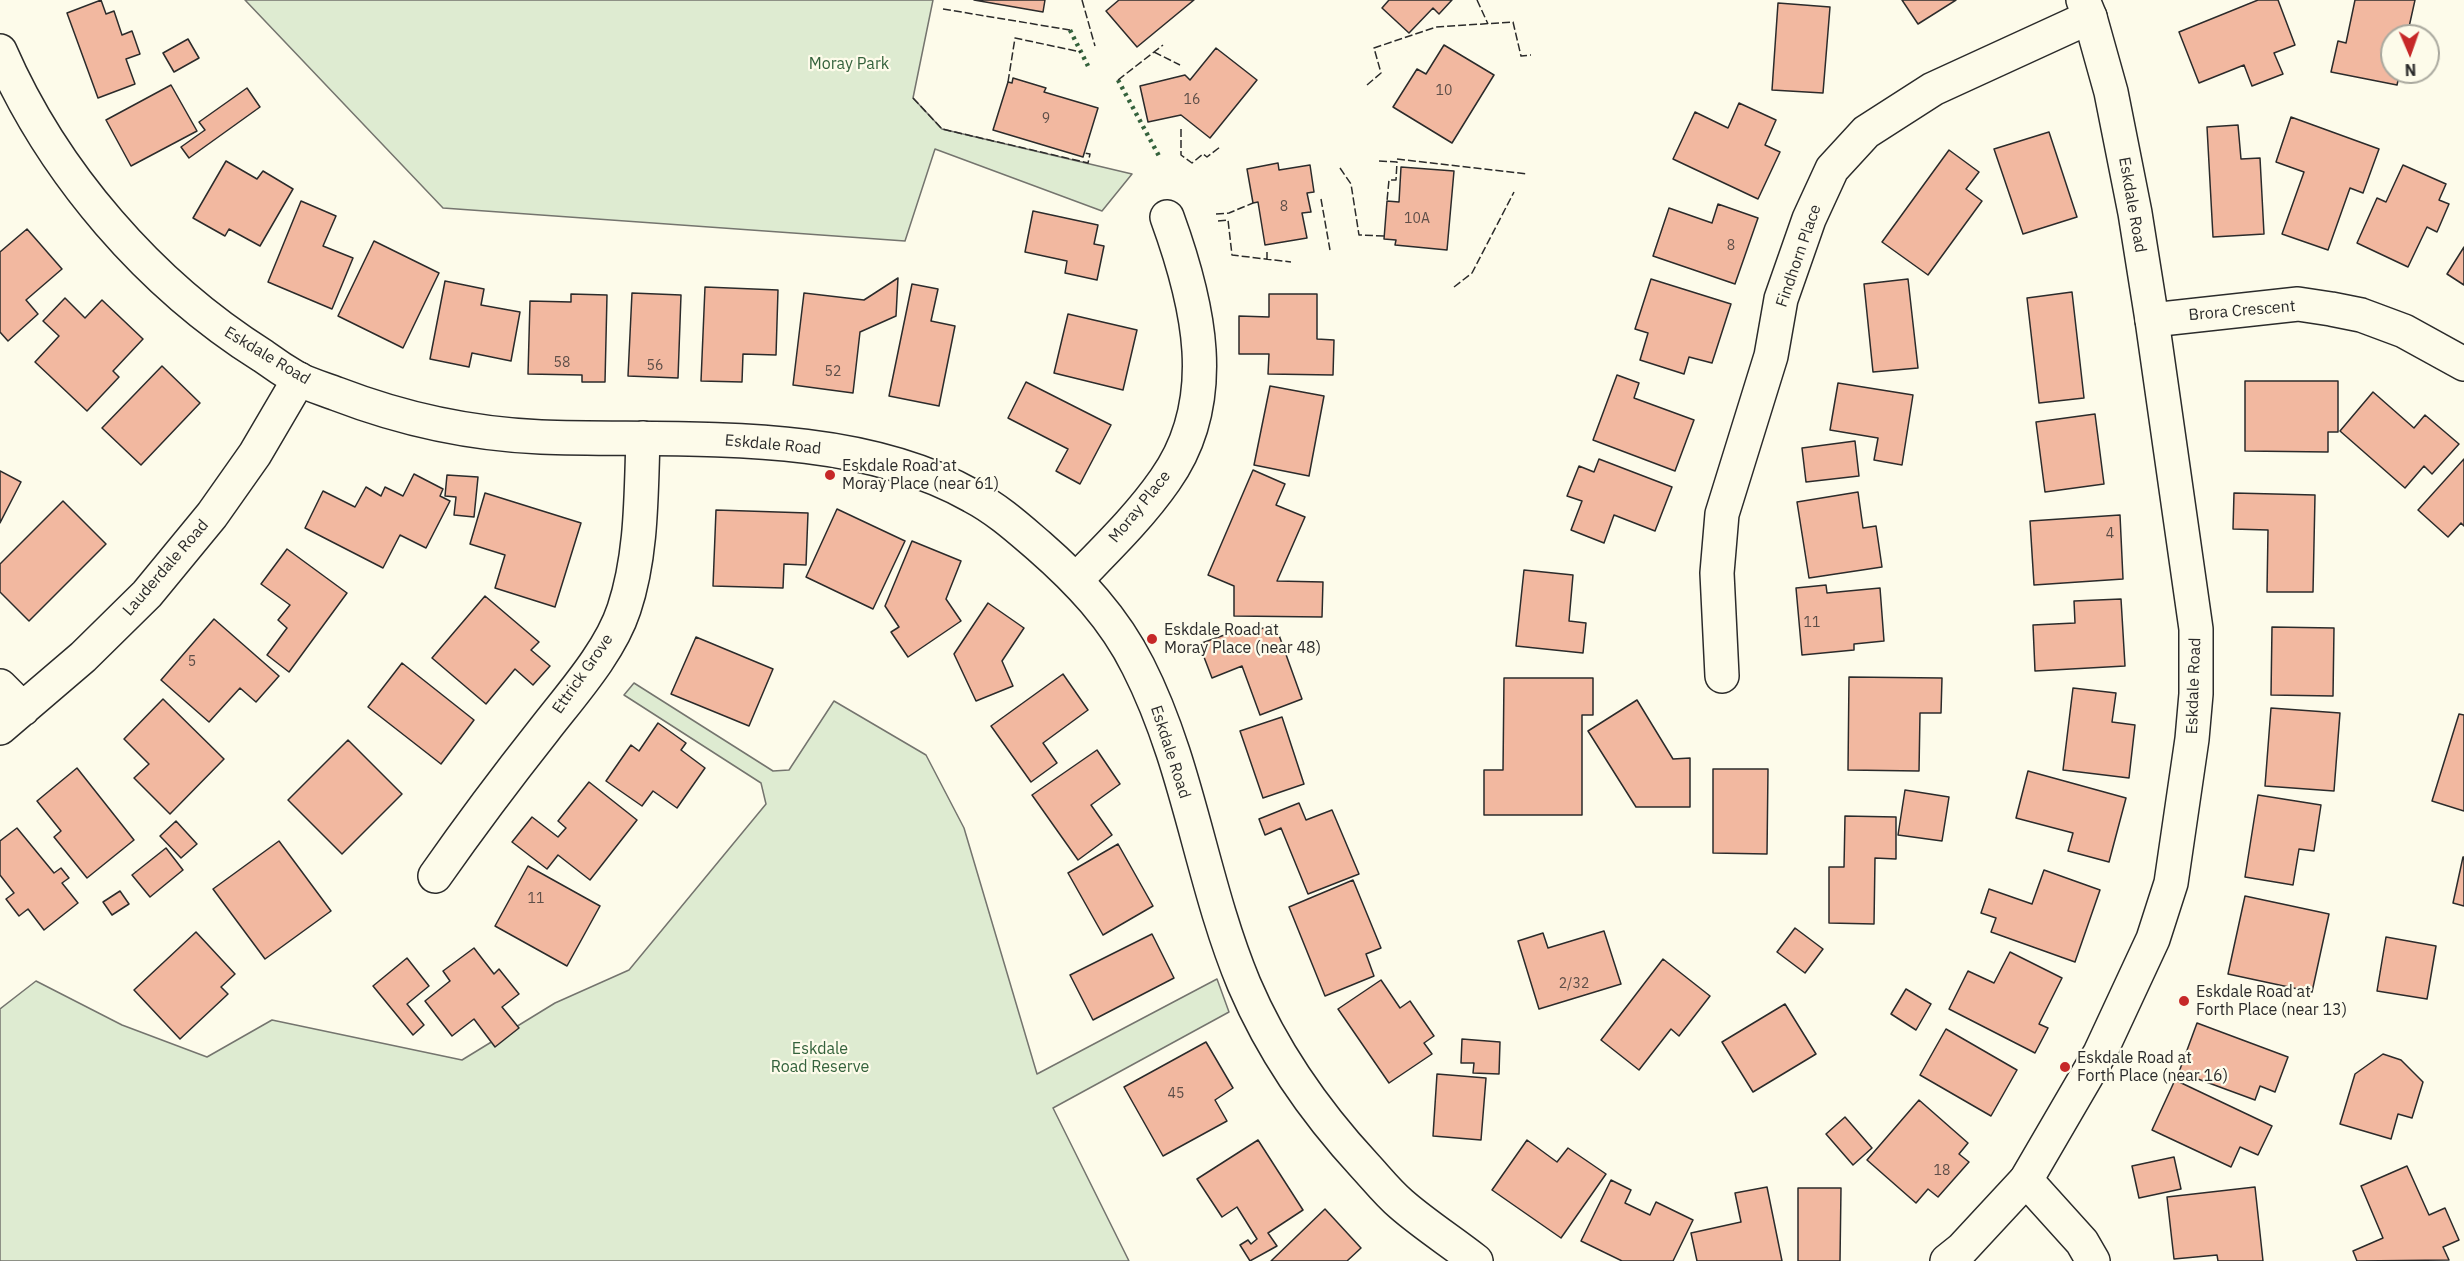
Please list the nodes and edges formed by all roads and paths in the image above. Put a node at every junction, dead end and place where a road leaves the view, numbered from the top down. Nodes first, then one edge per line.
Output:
1 (2086, 9) edge
2 (0, 51) edge
3 (1167, 217) dead end
4 (2152, 320) junction
5 (2464, 364) edge
6 (299, 379) junction
7 (643, 438) junction
8 (1077, 579) junction
9 (1722, 676) dead end
10 (0, 686) edge
11 (11, 718) edge
12 (435, 876) dead end
13 (2026, 1180) junction
14 (1476, 1261) edge
15 (1947, 1261) edge
16 (2093, 1261) edge

1 - 4 street, Eskdale Road
1 - 9 street, Findhorn Place
2 - 6 street, Eskdale Road
3 - 8 street, Moray Place
4 - 5 street, Brora Crescent
4 - 13 street, Eskdale Road
6 - 7 street, Eskdale Road
6 - 11 street, Lauderdale Road
7 - 8 street, Eskdale Road
7 - 12 street, Ettrick Grove
8 - 14 street, Eskdale Road
10 - 11 street
13 - 15 street, Eskdale Road
13 - 16 street

